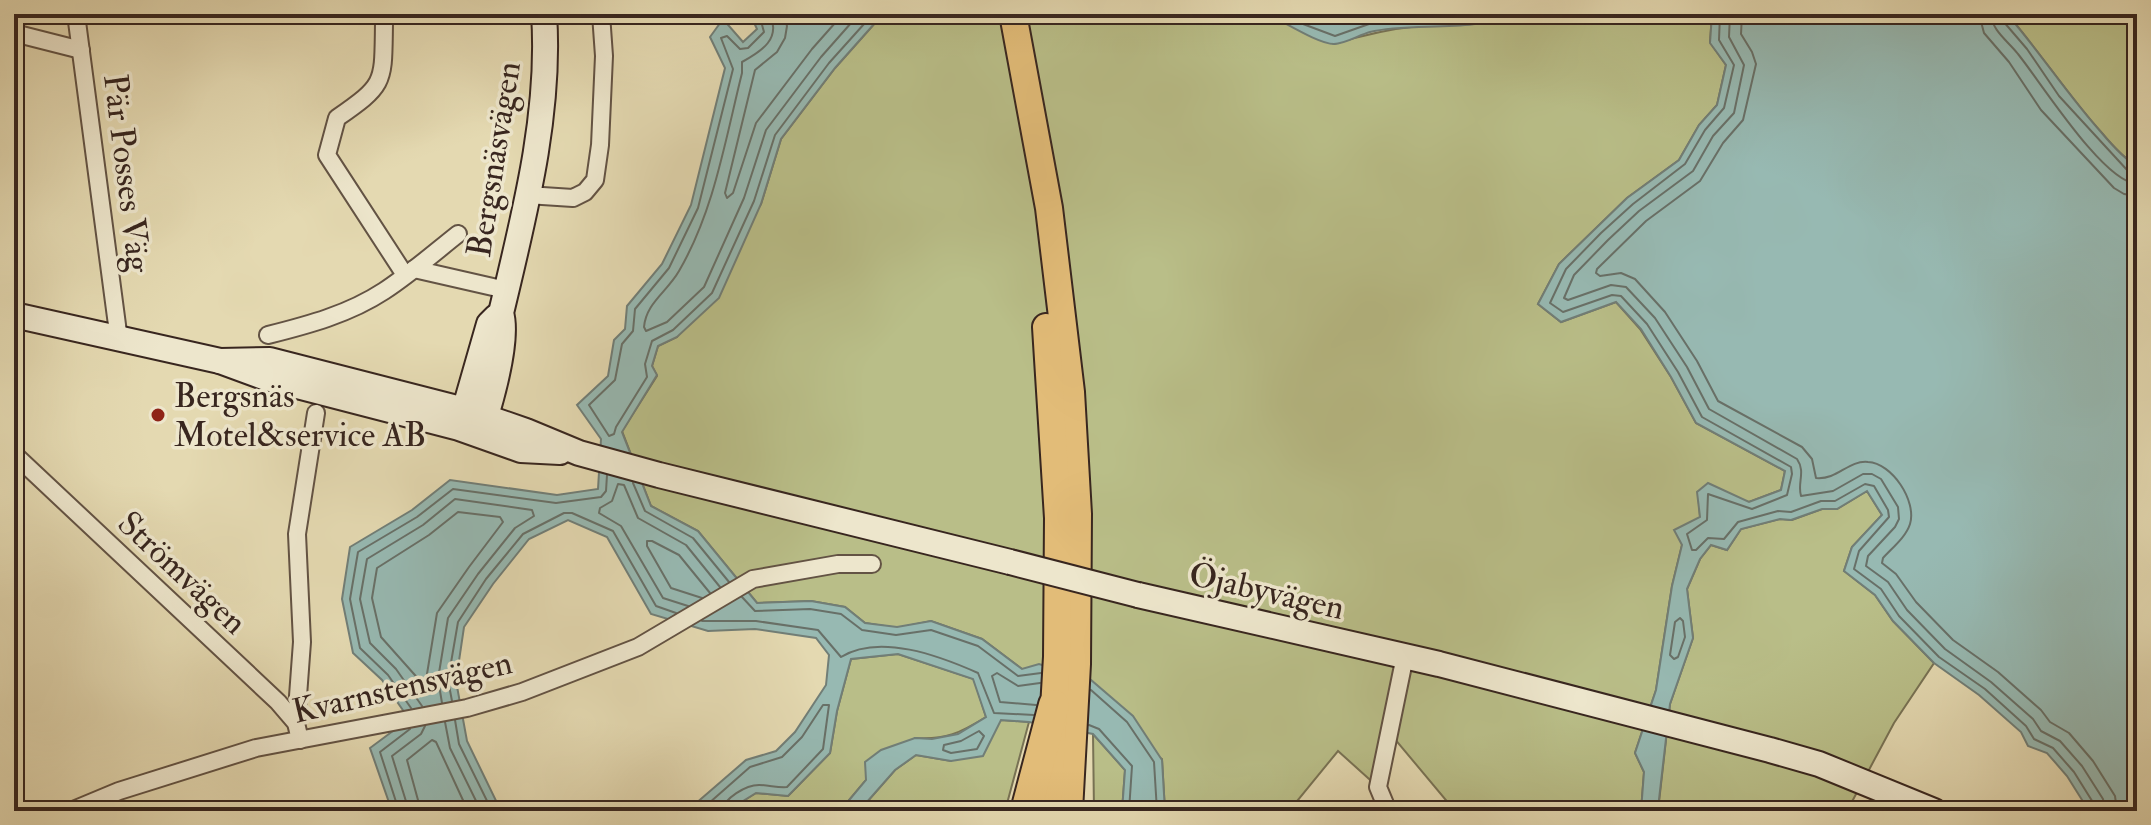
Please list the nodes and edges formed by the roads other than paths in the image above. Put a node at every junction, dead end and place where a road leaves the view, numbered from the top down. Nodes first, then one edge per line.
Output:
1 (76, 14) edge
2 (544, 14) edge
3 (601, 14) edge
4 (997, 14) edge
5 (1013, 14) edge
6 (384, 24) dead end
7 (14, 33) edge
8 (81, 50) junction
9 (527, 195) junction
10 (458, 234) dead end
11 (409, 272) junction
12 (503, 301) junction
13 (14, 315) edge
14 (268, 335) dead end
15 (119, 340) junction
16 (316, 413) dead end
17 (472, 423) junction
18 (14, 454) edge
19 (872, 564) dead end
20 (1405, 656) junction
21 (1067, 661) junction
22 (1054, 705) joint
23 (296, 723) junction
24 (300, 740) junction
25 (1056, 745) junction
26 (71, 811) edge
27 (1026, 811) edge
28 (1048, 811) edge
29 (1069, 811) edge
30 (1388, 811) edge
31 (1934, 811) edge

1 - 8 street, Pär Posses Väg
2 - 9 street, Bergsnäsvägen
3 - 9 street
4 - 21 main road
5 - 21 main road
6 - 11 street
7 - 8 street
8 - 15 street, Pär Posses Väg
9 - 12 street, Bergsnäsvägen
10 - 11 street
11 - 12 street
11 - 14 street
12 - 17 street, Bergsnäsvägen
13 - 15 street, Öjabyvägen
15 - 17 street, Öjabyvägen
16 - 23 street
17 - 20 street, Öjabyvägen, bridge
18 - 23 street, Strömvägen
19 - 24 street, Kvarnstensvägen
20 - 30 street
20 - 31 street, Öjabyvägen
21 - 22 main road
21 - 25 main road
22 - 25 highway
23 - 24 street, Strömvägen
24 - 26 street, Kvarnstensvägen
25 - 27 highway
25 - 28 main road
25 - 29 main road

